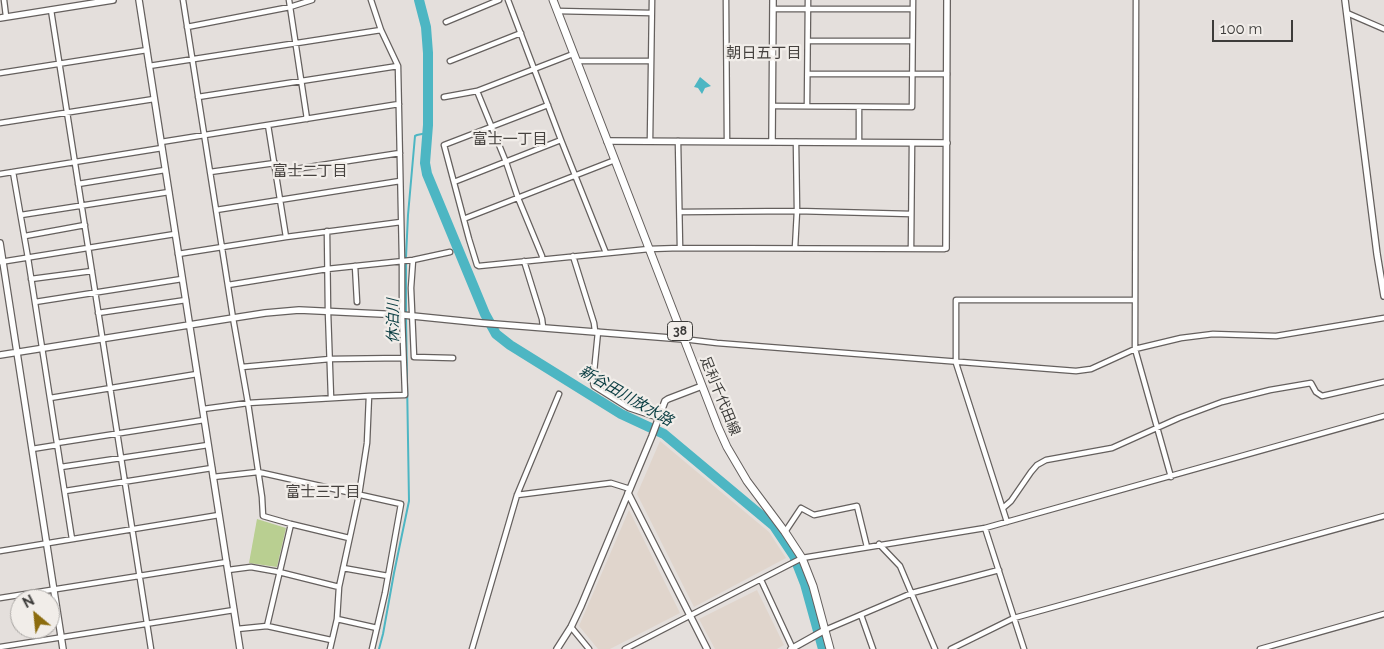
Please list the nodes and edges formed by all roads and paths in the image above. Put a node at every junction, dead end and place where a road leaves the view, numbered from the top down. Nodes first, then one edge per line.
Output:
1 (4, 0) edge
2 (113, 0) edge
3 (139, 0) edge
4 (183, 0) edge
5 (289, 0) edge
6 (312, 0) edge
7 (371, 0) edge
8 (499, 0) edge
9 (508, 0) edge
10 (553, 0) edge
11 (652, 0) edge
12 (726, 0) edge
13 (773, 0) edge
14 (808, 0) edge
15 (913, 0) edge
16 (948, 0) edge
17 (1136, 0) edge
18 (1345, 0) edge
19 (95, 1) edge
20 (290, 7) junction
21 (773, 9) junction
22 (808, 9) junction
23 (913, 9) junction
24 (51, 10) junction
25 (557, 11) junction
26 (651, 12) junction
27 (1347, 13) junction
28 (3, 17) edge
29 (446, 22) dead end
30 (187, 27) junction
31 (1384, 29) edge
32 (381, 30) junction
33 (521, 33) junction
34 (808, 42) junction
35 (912, 42) junction
36 (295, 43) junction
37 (147, 50) junction
38 (575, 58) junction
39 (192, 60) junction
40 (450, 61) dead end
41 (651, 61) junction
42 (60, 64) junction
43 (149, 66) junction
44 (398, 66) junction
45 (535, 69) junction
46 (0, 73) edge
47 (808, 74) junction
48 (912, 74) junction
49 (947, 74) junction
50 (301, 81) junction
51 (478, 91) junction
52 (444, 96) dead end
53 (198, 97) junction
54 (154, 99) junction
55 (399, 104) junction
56 (548, 105) junction
57 (773, 106) junction
58 (808, 106) junction
59 (860, 107) junction
60 (67, 112) junction
61 (307, 119) junction
62 (0, 123) edge
63 (268, 125) junction
64 (491, 127) junction
65 (204, 135) junction
66 (561, 140) junction
67 (607, 141) junction
68 (727, 141) junction
69 (650, 142) junction
70 (678, 142) junction
71 (772, 142) junction
72 (796, 142) junction
73 (859, 142) junction
74 (912, 143) junction
75 (946, 143) junction
76 (162, 145) junction
77 (400, 153) junction
78 (615, 160) junction
79 (75, 162) junction
80 (506, 162) junction
81 (275, 163) junction
82 (165, 170) junction
83 (13, 172) junction
84 (210, 172) junction
85 (276, 172) junction
86 (0, 174) edge
87 (575, 175) junction
88 (400, 180) junction
89 (454, 182) junction
90 (78, 184) junction
91 (169, 192) junction
92 (518, 198) junction
93 (280, 200) junction
94 (82, 205) junction
95 (216, 210) junction
96 (680, 212) junction
97 (797, 212) junction
98 (911, 214) junction
99 (21, 215) junction
100 (466, 218) dead end
101 (401, 222) junction
102 (85, 225) junction
103 (327, 231) junction
104 (175, 234) junction
105 (24, 236) junction
106 (286, 237) junction
107 (0, 243) edge
108 (222, 247) junction
109 (88, 248) junction
110 (680, 248) junction
111 (795, 248) junction
112 (946, 248) joint
113 (649, 249) junction
114 (911, 249) junction
115 (450, 252) dead end
116 (606, 253) junction
117 (178, 254) junction
118 (573, 256) junction
119 (28, 258) junction
120 (542, 259) junction
121 (402, 260) junction
122 (413, 260) junction
123 (524, 261) junction
124 (2, 262) edge
125 (355, 266) junction
126 (327, 269) junction
127 (92, 270) junction
128 (32, 279) junction
129 (182, 279) junction
130 (228, 285) junction
131 (95, 293) junction
132 (1384, 296) edge
133 (186, 300) junction
134 (1135, 300) junction
135 (35, 302) junction
136 (357, 302) dead end
137 (328, 312) junction
138 (98, 313) junction
139 (407, 315) junction
140 (233, 318) junction
141 (1384, 318) edge
142 (190, 324) junction
143 (543, 327) junction
144 (596, 332) junction
145 (102, 339) junction
146 (683, 339) junction
147 (42, 348) junction
148 (1135, 349) junction
149 (16, 352) junction
150 (0, 355) edge
151 (403, 358) junction
152 (453, 358) dead end
153 (330, 359) junction
154 (956, 362) junction
155 (242, 368) junction
156 (197, 374) junction
157 (1384, 382) edge
158 (702, 386) junction
159 (110, 388) junction
160 (559, 394) dead end
161 (369, 396) junction
162 (50, 398) junction
163 (331, 398) junction
164 (248, 403) junction
165 (203, 409) junction
166 (1384, 416) edge
167 (659, 418) junction
168 (204, 420) junction
169 (1158, 428) junction
170 (118, 434) junction
171 (57, 444) junction
172 (208, 445) junction
173 (32, 449) junction
174 (122, 458) junction
175 (61, 467) junction
176 (212, 468) junction
177 (258, 472) junction
178 (214, 477) junction
179 (1171, 477) junction
180 (125, 482) junction
181 (65, 491) junction
182 (629, 491) junction
183 (359, 494) junction
184 (517, 495) junction
185 (1003, 508) junction
186 (220, 516) junction
187 (1384, 516) edge
188 (1007, 522) junction
189 (292, 524) junction
190 (985, 528) junction
191 (133, 529) junction
192 (785, 532) junction
193 (350, 538) junction
194 (72, 539) junction
195 (46, 543) junction
196 (880, 544) junction
197 (867, 547) junction
198 (0, 551) edge
199 (802, 558) junction
200 (227, 562) junction
201 (343, 568) junction
202 (228, 570) junction
203 (999, 570) junction
204 (279, 572) junction
205 (140, 576) junction
206 (388, 576) junction
207 (760, 580) junction
208 (339, 587) junction
209 (54, 589) edge
210 (60, 589) edge
211 (912, 593) junction
212 (234, 610) junction
213 (862, 614) junction
214 (1384, 614) edge
215 (690, 616) junction
216 (1014, 618) junction
217 (337, 619) junction
218 (148, 624) junction
219 (267, 626) junction
220 (571, 627) junction
221 (377, 628) junction
222 (237, 629) junction
223 (60, 630) edge
224 (823, 631) junction
225 (61, 637) junction
226 (331, 640) junction
227 (0, 647) edge
228 (63, 649) edge
229 (151, 649) edge
230 (240, 649) edge
231 (330, 649) edge
232 (372, 649) edge
233 (472, 649) edge
234 (557, 649) edge
235 (589, 649) edge
236 (626, 649) edge
237 (707, 649) edge
238 (793, 649) edge
239 (830, 649) edge
240 (873, 649) edge
241 (935, 649) edge
242 (951, 649) edge
243 (1024, 649) edge
244 (1260, 649) edge

1 - 28 street
2 - 19 street
3 - 37 street
4 - 30 street
5 - 20 street
6 - 20 street
7 - 32 street
8 - 29 street
9 - 33 street
10 - 25 main road, 足利千代田線 / 38
11 - 26 street
12 - 68 street
13 - 21 street
14 - 22 street
15 - 23 street
16 - 49 street
17 - 134 street
18 - 27 street
19 - 24 street
20 - 30 street
20 - 36 street
21 - 22 street
21 - 57 street
22 - 23 street
22 - 34 street
23 - 35 street
24 - 28 street
24 - 42 street
25 - 26 street
25 - 38 main road, 足利千代田線 / 38
26 - 41 street
27 - 31 street
27 - 132 street
30 - 39 street
32 - 36 street
32 - 44 street
33 - 40 street
33 - 45 street
34 - 35 street
34 - 47 street
35 - 48 street
36 - 39 street
36 - 50 street
37 - 42 street
37 - 43 street
38 - 41 street
38 - 45 street
38 - 67 main road, 足利千代田線 / 38
39 - 43 street
39 - 53 street
41 - 69 street
42 - 46 street
42 - 60 street
43 - 54 street
44 - 50 street
44 - 55 street
45 - 51 street
45 - 56 street
47 - 48 street
47 - 58 street
48 - 49 street
48 - 59 street
49 - 75 street
50 - 53 street
50 - 61 street
51 - 52 street
51 - 64 street
53 - 65 street
54 - 60 street
54 - 76 street
55 - 61 street
55 - 77 street
56 - 64 street
56 - 66 street
57 - 58 street
57 - 71 street
58 - 59 street
59 - 73 street
60 - 62 street
60 - 79 street
61 - 63 street
63 - 65 street
63 - 81 street
64 - 80 street
64 - 89 street
65 - 76 street
65 - 84 street
66 - 80 street
66 - 87 street
67 - 69 street
67 - 78 main road, 足利千代田線 / 38
68 - 70 street
68 - 71 street
69 - 70 street
70 - 96 street
71 - 72 street
72 - 73 street
72 - 97 street
73 - 74 street
74 - 75 street
74 - 98 street
75 - 112 street
76 - 79 street
76 - 82 street
77 - 85 street
77 - 88 street
78 - 87 street
78 - 113 main road, 足利千代田線 / 38
79 - 83 street
79 - 90 street
80 - 89 street
80 - 92 street
81 - 84 street
81 - 85 street
82 - 90 street
82 - 91 street
83 - 86 street
83 - 99 street
84 - 95 street
85 - 93 street
87 - 92 street
87 - 116 street
88 - 93 street
88 - 101 street
89 - 123 street
90 - 94 street
91 - 94 street
91 - 104 street
92 - 100 street
92 - 120 street
93 - 95 street
93 - 106 street
94 - 99 street
94 - 102 street
95 - 108 street
96 - 97 street
96 - 110 street
97 - 98 street
97 - 111 street
98 - 114 street
99 - 105 street
101 - 103 street
101 - 121 street
102 - 105 street
102 - 109 street
103 - 106 street
103 - 126 street
104 - 109 street
104 - 117 street
105 - 119 street
106 - 108 street
107 - 124 street
108 - 117 street
108 - 130 street
109 - 119 street
109 - 127 street
110 - 111 street
110 - 113 street
111 - 114 street
112 - 114 street
113 - 116 street
113 - 146 main road, 足利千代田線 / 38
115 - 122 street
116 - 118 street
117 - 129 street
118 - 120 street
118 - 144 street
119 - 124 street
119 - 128 street
120 - 123 street
121 - 122 street
121 - 125 street
121 - 139 street
122 - 139 street
123 - 143 street
124 - 149 street
125 - 126 street
125 - 136 street
126 - 130 street
126 - 137 street
127 - 128 street
127 - 131 street
128 - 135 street
129 - 131 street
129 - 133 street
130 - 140 street
131 - 135 street
131 - 138 street
133 - 138 street
133 - 142 street
134 - 148 street
134 - 154 street
135 - 147 street
137 - 139 street
137 - 140 street
137 - 153 street
138 - 145 street
139 - 143 street
139 - 151 street
139 - 152 street
140 - 142 street
140 - 155 street
141 - 148 street
142 - 145 street
142 - 156 street
143 - 144 street
144 - 146 street
144 - 167 street
145 - 147 street
145 - 159 street
146 - 154 street
146 - 158 main road, 足利千代田線 / 38
147 - 149 street
147 - 162 street
148 - 154 street
148 - 169 street
149 - 150 street
149 - 173 street
151 - 153 street
151 - 161 street
153 - 155 street
153 - 163 street
154 - 185 street
155 - 164 street
156 - 159 street
156 - 165 street
157 - 169 street
158 - 167 street
158 - 192 main road, 足利千代田線 / 38
159 - 162 street
159 - 170 street
160 - 184 street
161 - 163 street
161 - 183 street
162 - 171 street
163 - 164 street
164 - 165 street
164 - 177 street
165 - 168 street
166 - 179 street
167 - 182 street
168 - 170 street
168 - 172 street
169 - 179 street
169 - 185 street
170 - 171 street
170 - 174 street
171 - 173 street
171 - 175 street
172 - 174 street
172 - 176 street
173 - 195 street
174 - 175 street
174 - 180 street
175 - 181 street
176 - 178 street
176 - 180 street
177 - 178 street
177 - 183 street
177 - 189 street
178 - 186 street
179 - 188 street
180 - 181 street
180 - 191 street
181 - 194 street
182 - 184 street
182 - 215 street
182 - 220 street
183 - 193 street
183 - 206 street
184 - 233 street
185 - 188 street
186 - 191 street
186 - 200 street
187 - 216 street
188 - 190 street
189 - 193 street
189 - 204 street
190 - 196 street
190 - 203 street
191 - 194 street
191 - 205 street
192 - 197 street
192 - 199 main road, 足利千代田線 / 38
193 - 201 street
194 - 195 street
195 - 198 street
195 - 209 street
196 - 197 street
196 - 211 street
197 - 199 street
199 - 207 street
199 - 224 main road, 足利千代田線 / 38
200 - 202 street
200 - 205 street
201 - 206 street
201 - 208 street
202 - 204 street
202 - 212 street
203 - 211 street
203 - 216 street
204 - 208 street
204 - 219 street
205 - 210 street
205 - 218 street
206 - 221 street
207 - 215 street
207 - 238 street
208 - 217 street
211 - 213 street
211 - 241 street
212 - 218 street
212 - 222 street
213 - 224 street
213 - 240 street
214 - 244 street
215 - 236 street
215 - 237 street
216 - 242 street
216 - 243 street
217 - 221 street
217 - 226 street
218 - 225 street
218 - 229 street
219 - 222 street
219 - 226 street
220 - 234 street
220 - 235 street
221 - 232 street
222 - 230 street
223 - 225 street
224 - 238 street
224 - 239 main road, 足利千代田線 / 38
225 - 227 street
225 - 228 street
226 - 231 street

